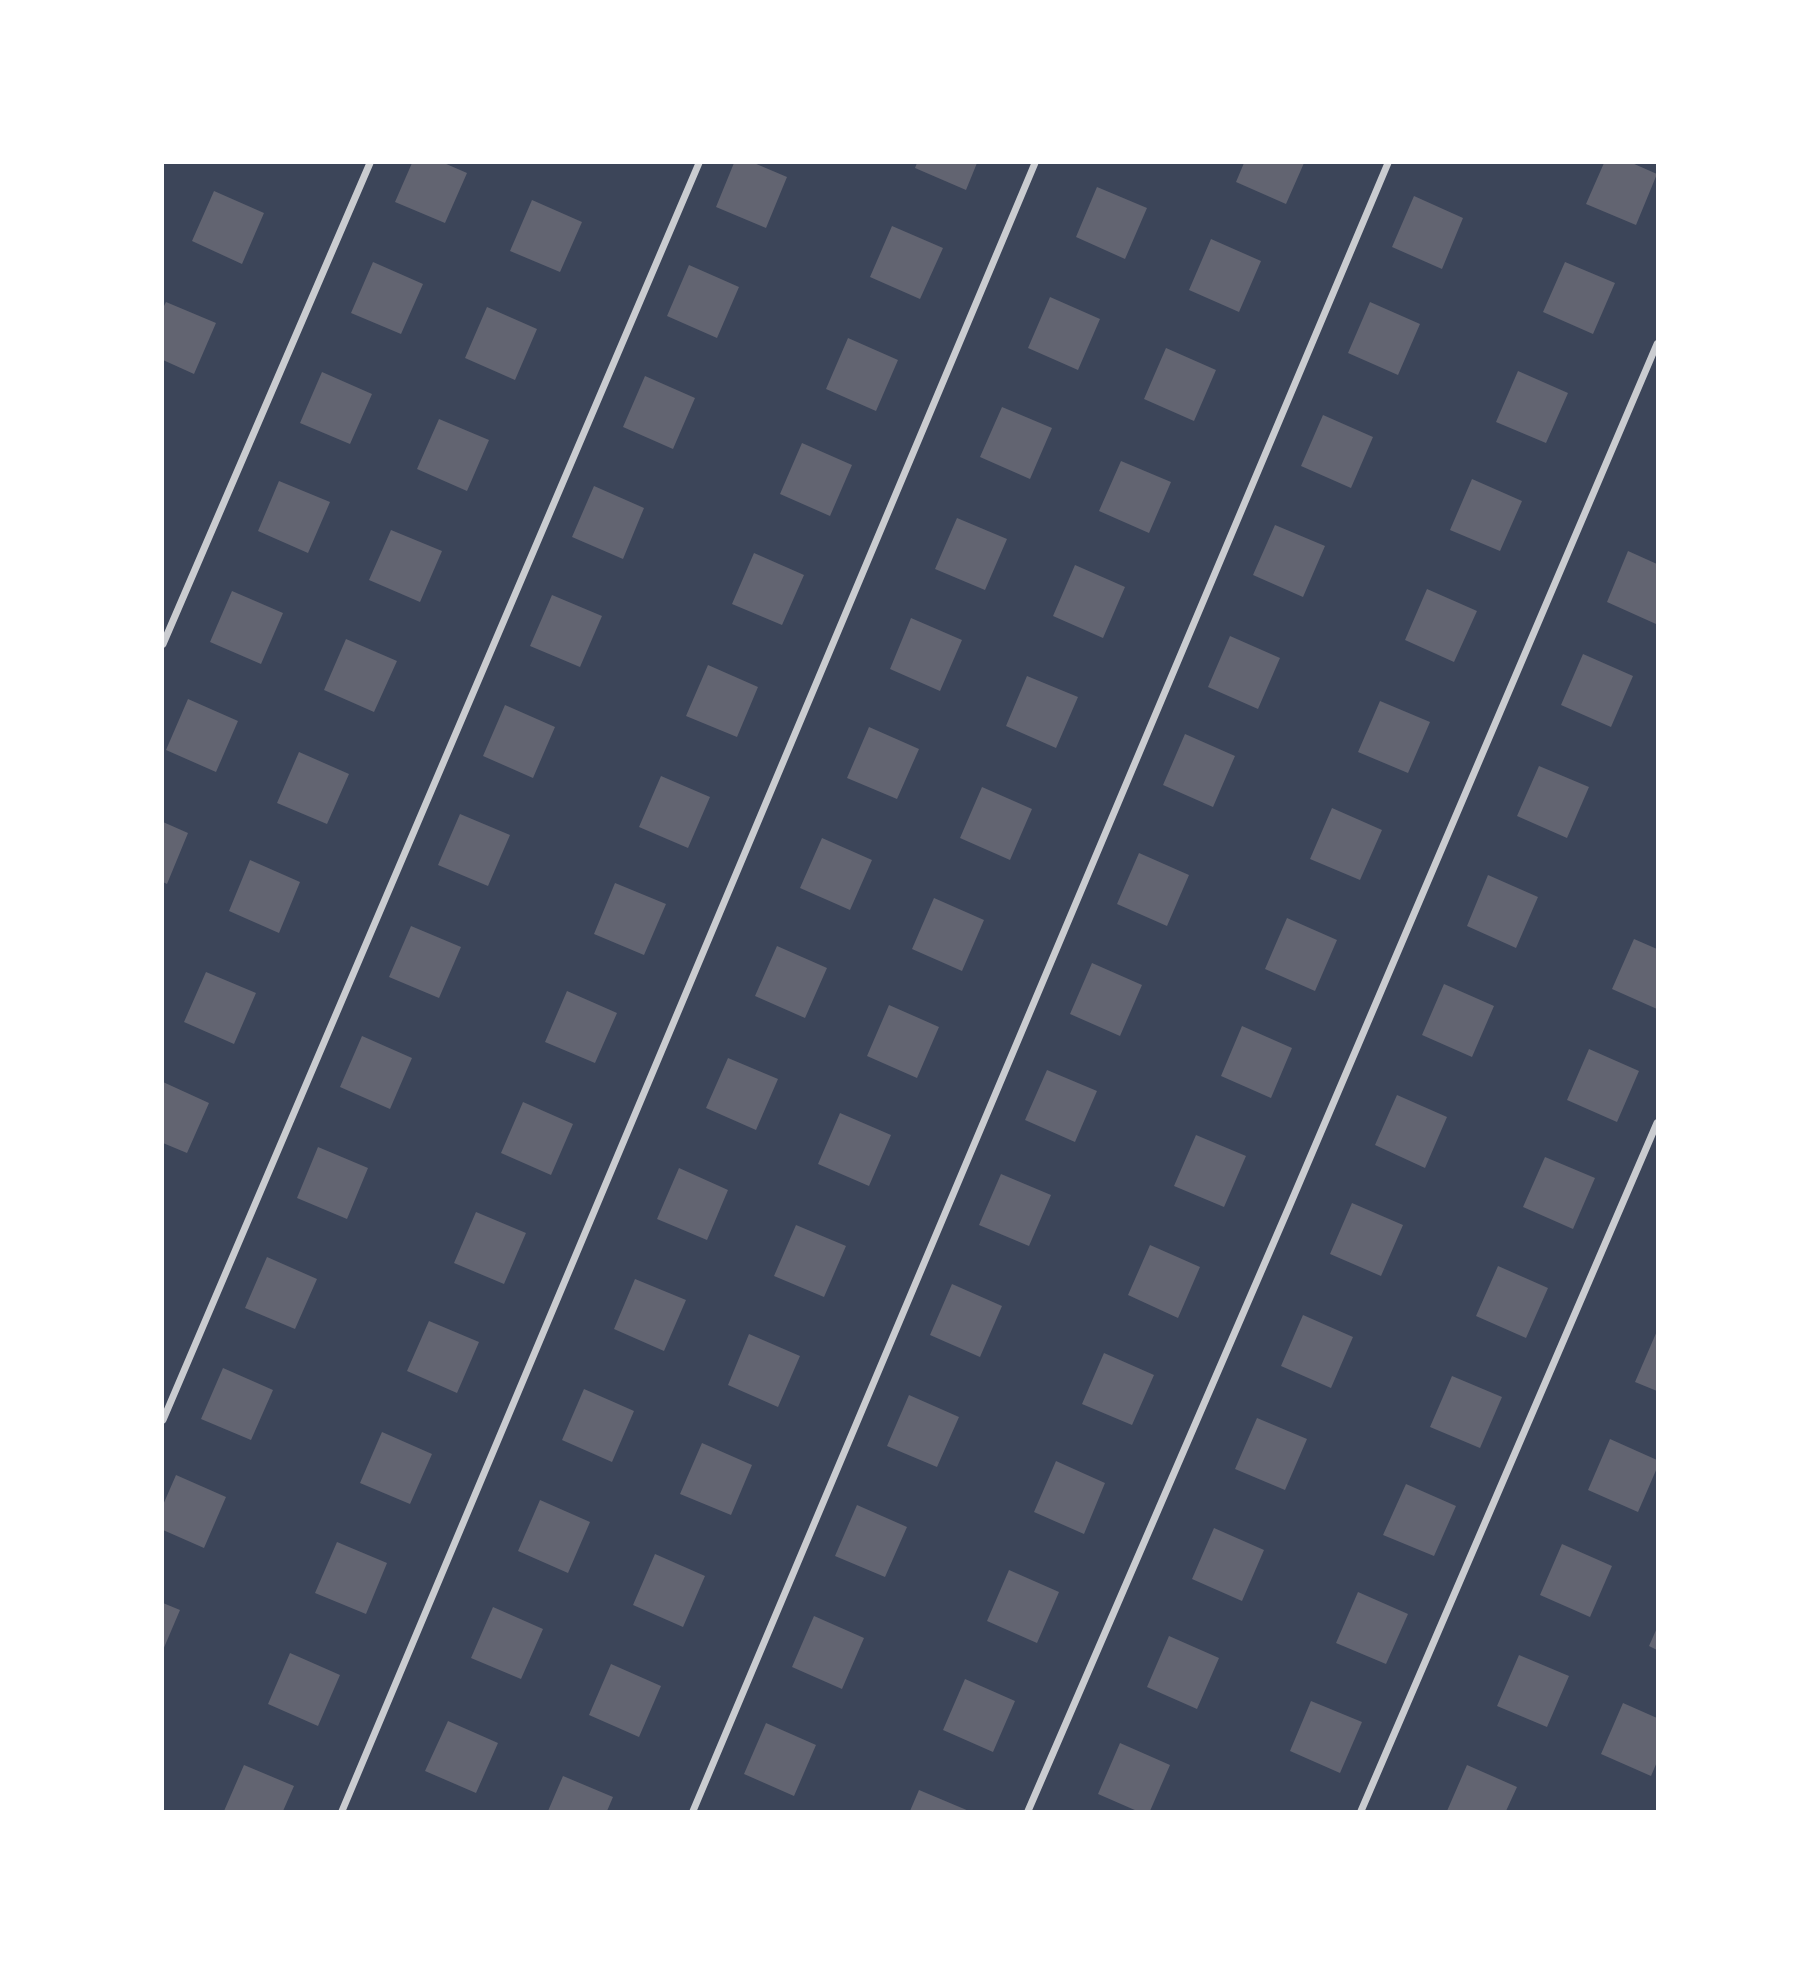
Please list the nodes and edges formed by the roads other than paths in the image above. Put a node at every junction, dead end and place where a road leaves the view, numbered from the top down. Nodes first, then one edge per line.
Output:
1 (370, 163) edge
2 (699, 163) edge
3 (1035, 163) edge
4 (1388, 163) edge
5 (1657, 344) edge
6 (163, 644) edge
7 (1657, 1123) edge
8 (163, 1420) edge
9 (342, 1811) edge
10 (693, 1811) edge
11 (1028, 1811) edge
12 (1361, 1811) edge

1 - 6 street
2 - 8 street
3 - 9 street
4 - 10 street
5 - 11 street
7 - 12 street

